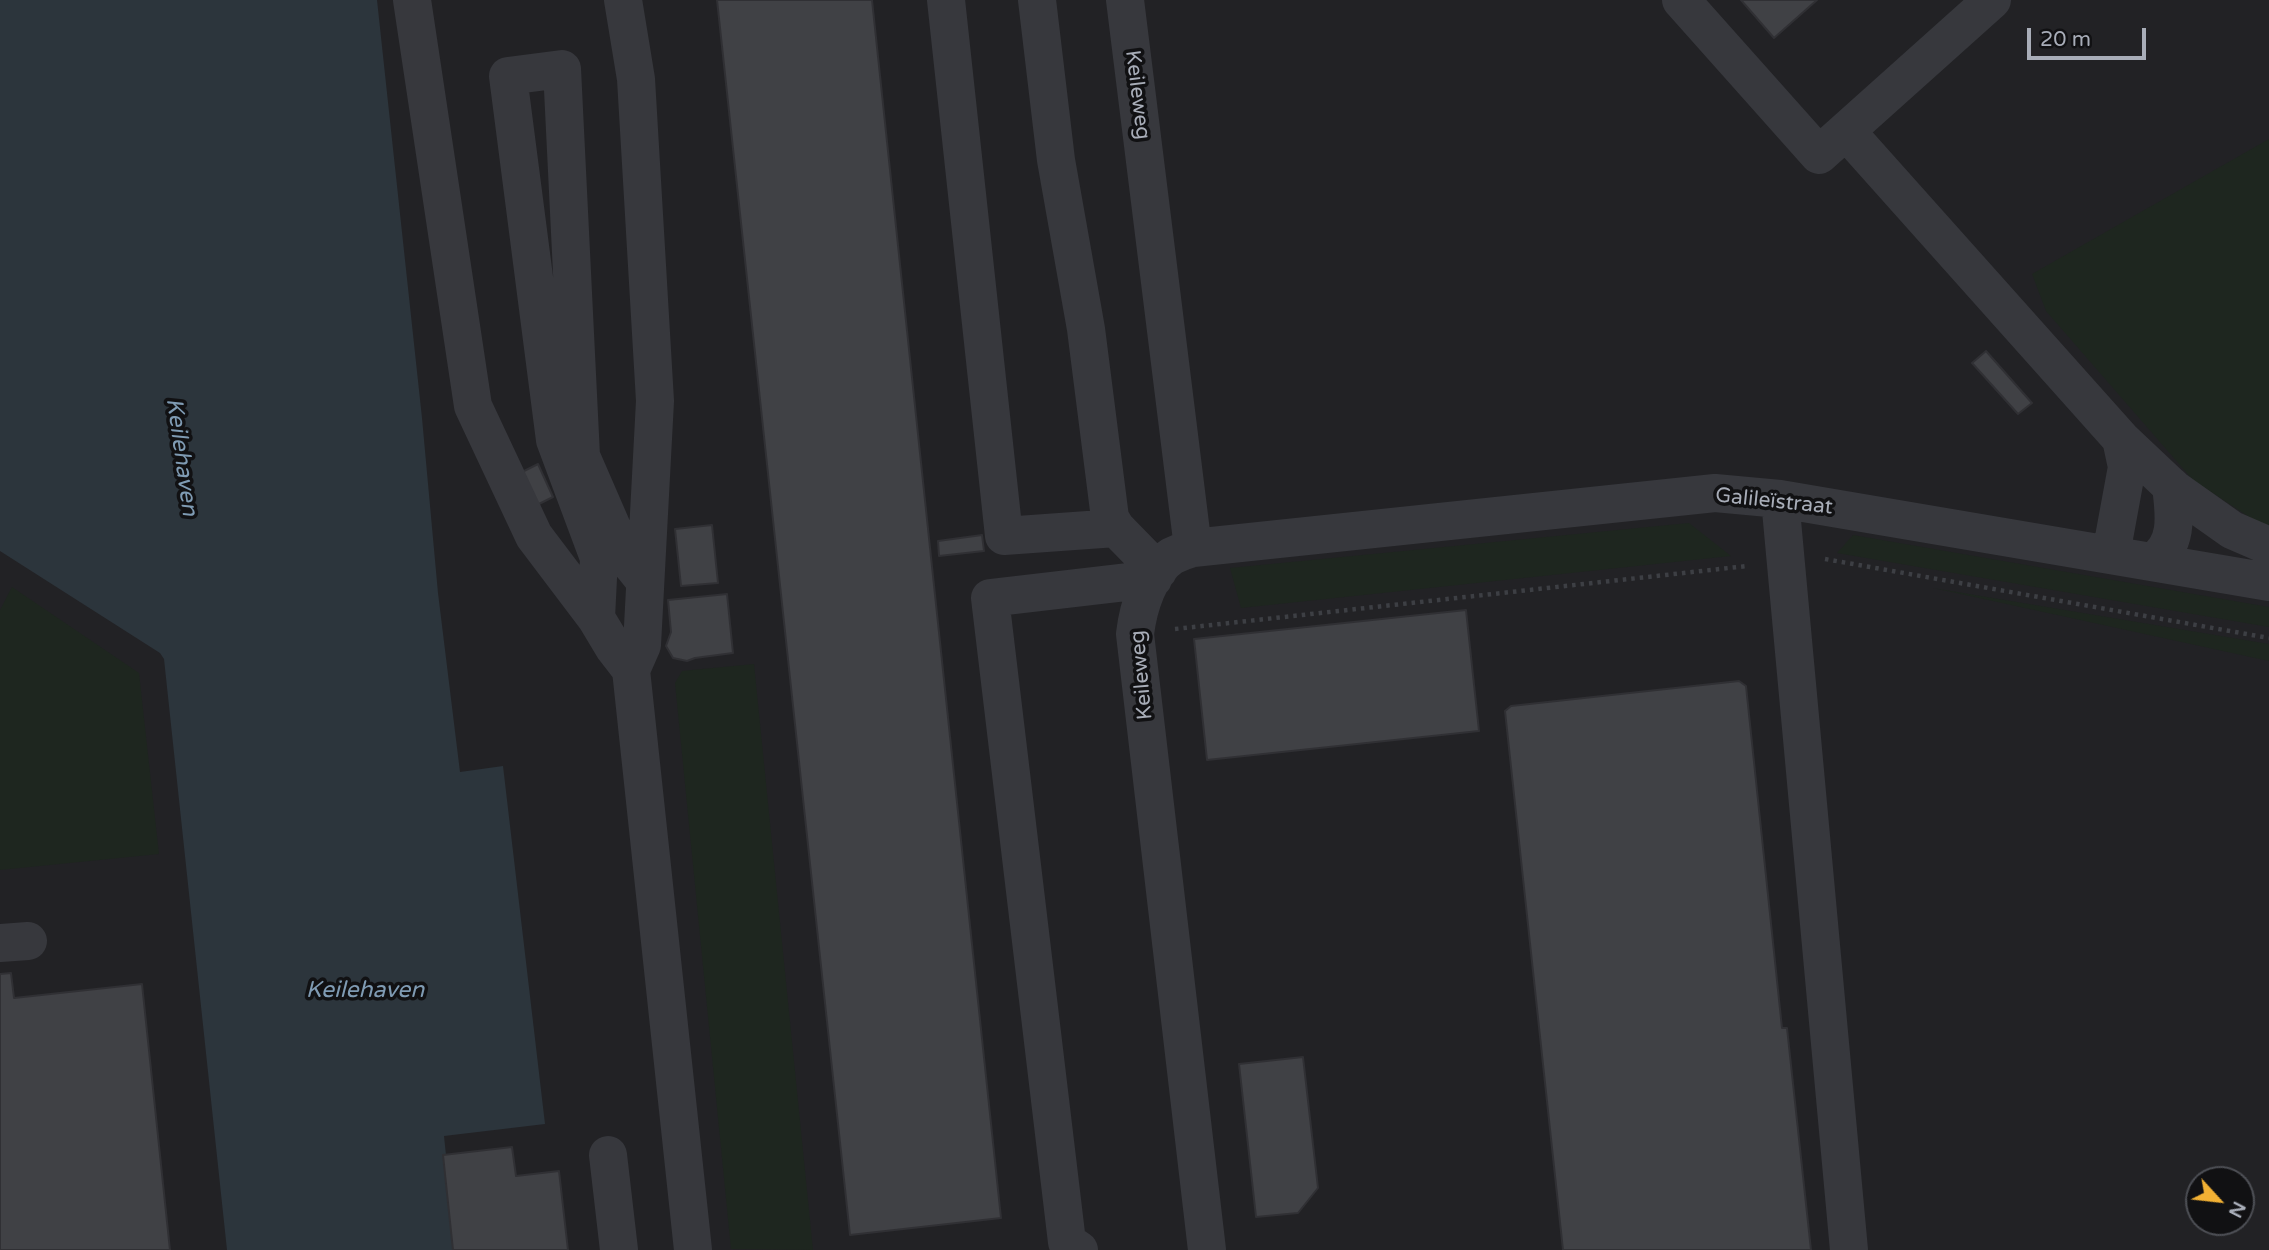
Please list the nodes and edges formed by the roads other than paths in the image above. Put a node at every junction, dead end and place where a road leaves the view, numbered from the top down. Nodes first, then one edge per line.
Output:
1 (412, 0) edge
2 (622, 0) edge
3 (946, 0) edge
4 (1037, 0) edge
5 (1125, 0) edge
6 (1681, 0) edge
7 (1992, 0) edge
8 (1846, 131) junction
9 (2121, 439) junction
10 (2171, 486) junction
11 (1780, 499) junction
12 (1116, 528) junction
13 (2269, 546) edge
14 (1193, 548) junction
15 (2111, 554) junction
16 (2152, 562) junction
17 (1155, 575) junction
18 (645, 581) junction
19 (2269, 582) edge
20 (596, 618) junction
21 (631, 670) junction
22 (608, 1155) dead end
23 (619, 1250) edge
24 (693, 1250) edge
25 (1079, 1250) edge
26 (1207, 1250) edge
27 (1849, 1250) edge

1 - 20 street
2 - 18 street
3 - 12 street
4 - 12 street
5 - 14 street, Keileweg
6 - 8 street
7 - 8 street
8 - 9 street
9 - 10 street
9 - 15 street
10 - 13 street
10 - 16 street
11 - 14 street, Galileïstraat
11 - 15 street, Galileïstraat
11 - 27 street
12 - 17 street
14 - 17 street
15 - 16 street, Galileïstraat
16 - 19 street, Galileïstraat
17 - 25 street
17 - 26 street, Keileweg
18 - 20 street
18 - 21 street
20 - 21 street
21 - 24 street
22 - 23 street

